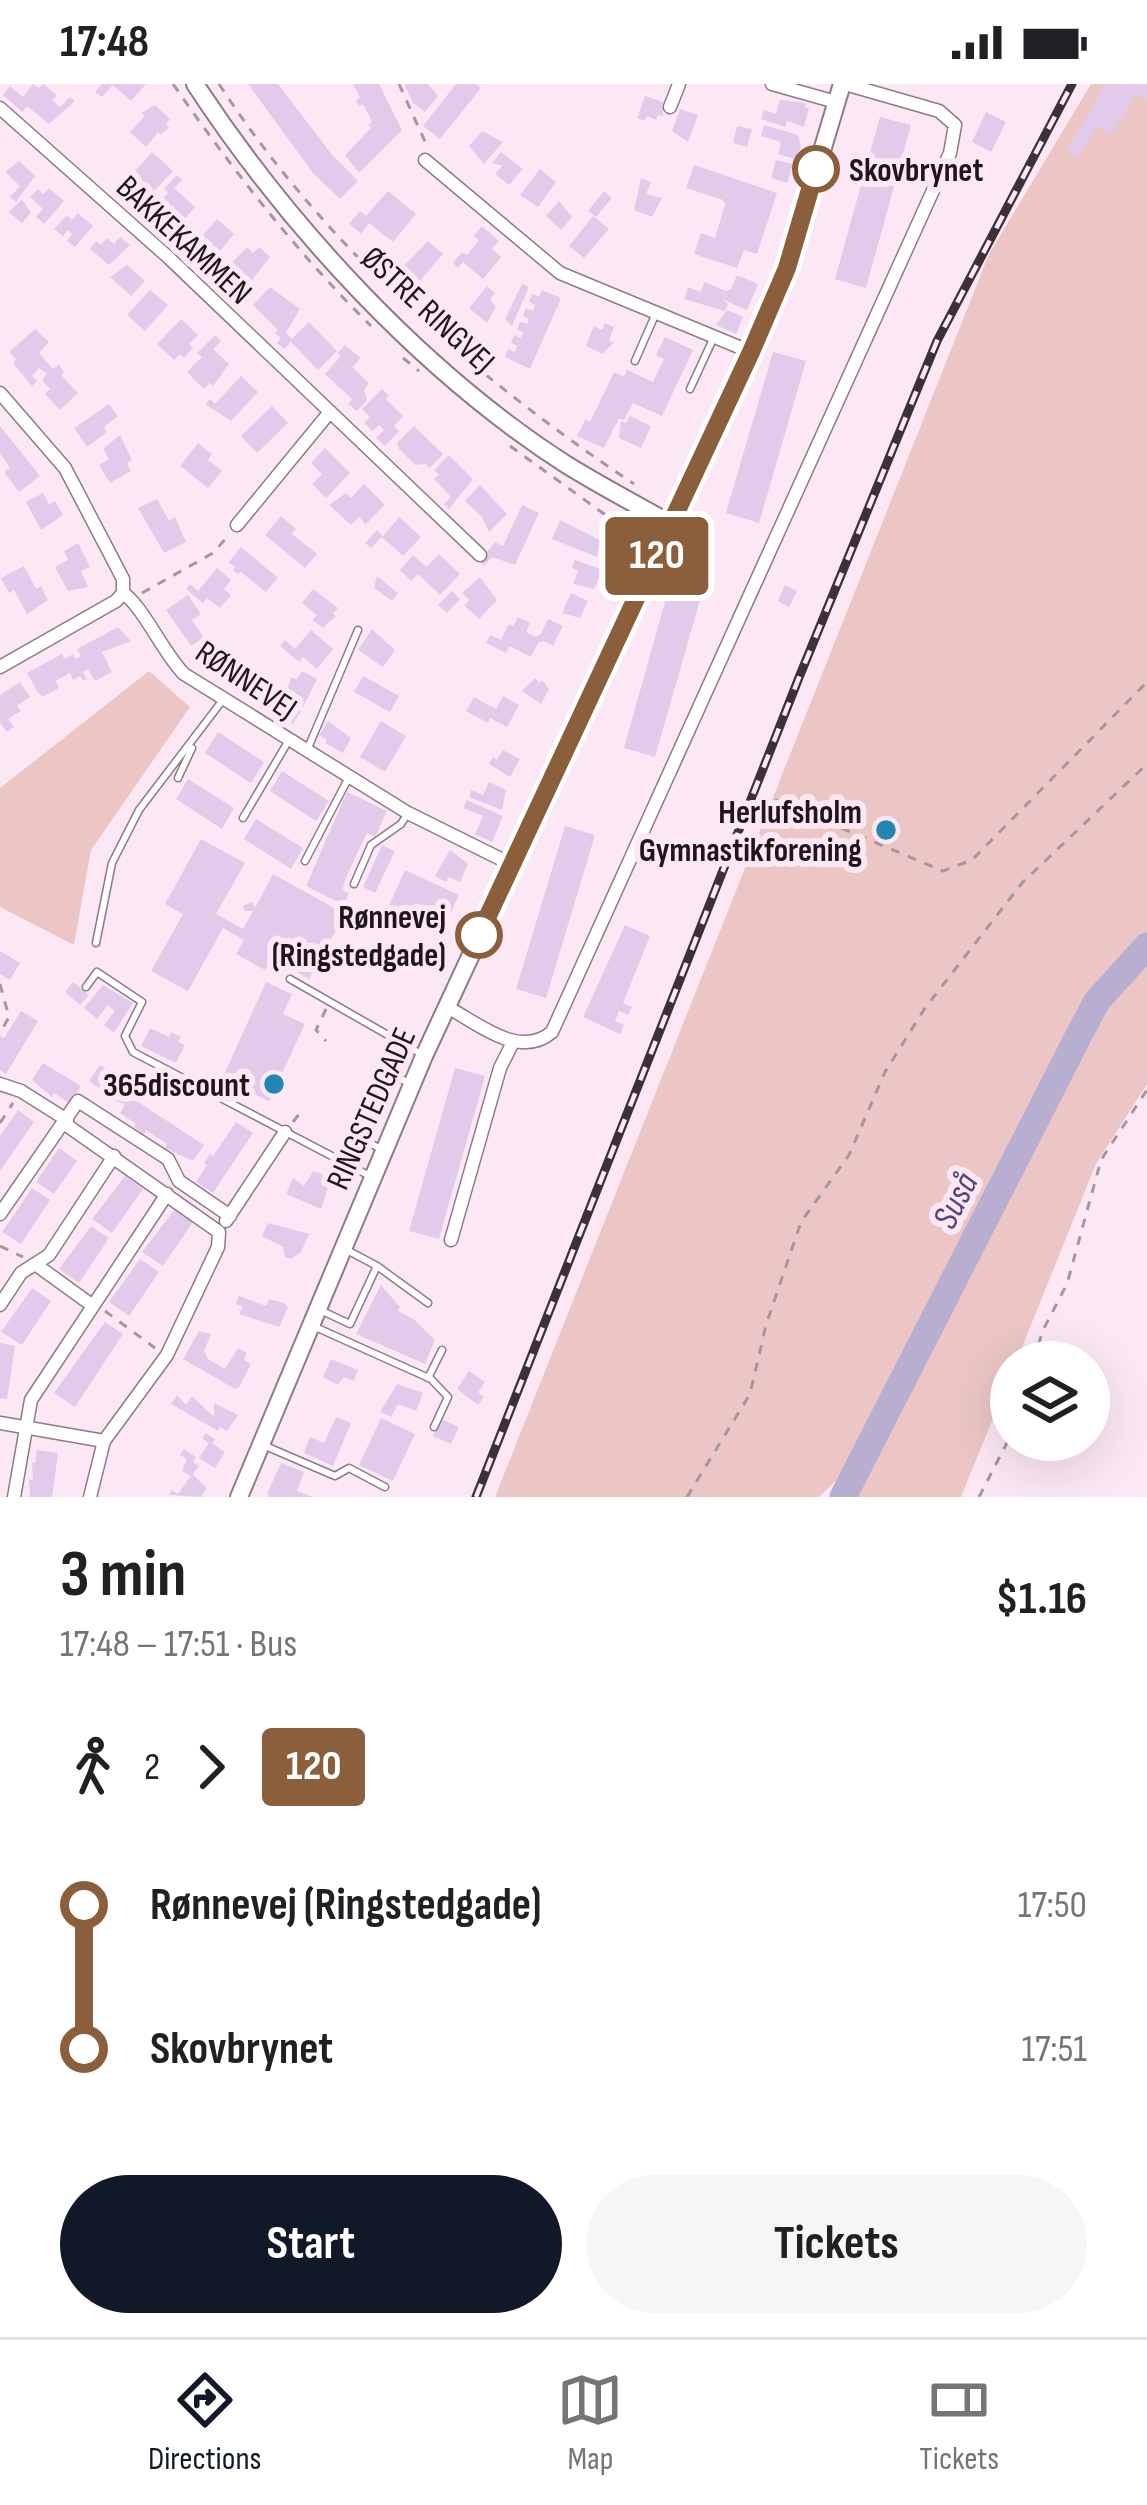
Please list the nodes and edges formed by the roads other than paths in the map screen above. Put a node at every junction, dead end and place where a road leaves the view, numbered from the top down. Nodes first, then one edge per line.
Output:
1 (195, 84) edge
2 (679, 84) edge
3 (772, 84) edge
4 (843, 84) edge
5 (836, 102) junction
6 (670, 107) dead end
7 (0, 108) edge
8 (425, 160) road end
9 (656, 313) junction
10 (714, 337) junction
11 (751, 352) junction
12 (635, 362) dead end
13 (690, 389) dead end
14 (0, 393) edge
15 (329, 413) junction
16 (671, 524) junction
17 (237, 525) road end
18 (480, 555) dead end
19 (128, 596) junction
20 (358, 630) dead end
21 (0, 667) edge
22 (222, 701) junction
23 (197, 738) junction
24 (289, 740) junction
25 (307, 751) junction
26 (349, 777) junction
27 (178, 778) dead end
28 (408, 813) junction
29 (243, 818) dead end
30 (305, 861) dead end
31 (511, 864) junction
32 (354, 884) dead end
33 (96, 943) dead end
34 (290, 980) dead end
35 (86, 987) dead end
36 (447, 1007) junction
37 (513, 1042) junction
38 (424, 1056) junction
39 (391, 1074) dead end
40 (0, 1084) edge
41 (412, 1085) junction
42 (66, 1122) junction
43 (285, 1132) junction
44 (362, 1138) dead end
45 (383, 1150) junction
46 (114, 1156) junction
47 (371, 1177) junction
48 (167, 1193) junction
49 (0, 1214) edge
50 (230, 1216) junction
51 (219, 1232) junction
52 (451, 1240) dead end
53 (342, 1248) junction
54 (35, 1264) junction
55 (376, 1266) junction
56 (428, 1303) dead end
57 (0, 1305) edge
58 (93, 1306) junction
59 (313, 1317) junction
60 (442, 1350) dead end
61 (428, 1378) junction
62 (0, 1423) edge
63 (27, 1427) junction
64 (434, 1427) dead end
65 (104, 1441) junction
66 (260, 1444) junction
67 (385, 1487) dead end
68 (14, 1497) edge
69 (90, 1497) edge
70 (239, 1497) edge

1 - 16 street, ØSTRE RINGVEJ
2 - 6 street
3 - 5 street
4 - 5 street, RINGSTEDGADE
4 - 37 street
5 - 11 street, RINGSTEDGADE
7 - 15 street, BAKKEKAMMEN
8 - 9 street
9 - 10 street
9 - 12 lane
10 - 11 street
10 - 13 lane
11 - 16 street, RINGSTEDGADE
14 - 19 street, RØNNEVEJ
15 - 17 street
15 - 18 street, BAKKEKAMMEN
16 - 31 street, RINGSTEDGADE
19 - 21 street
19 - 22 street, RØNNEVEJ
20 - 25 lane
22 - 23 lane
22 - 24 street, RØNNEVEJ
23 - 27 lane
23 - 33 lane
24 - 25 street, RØNNEVEJ
24 - 29 lane
25 - 26 street, RØNNEVEJ
26 - 28 street, RØNNEVEJ
26 - 30 lane
28 - 31 street, RØNNEVEJ
28 - 32 lane
31 - 36 street, RINGSTEDGADE
34 - 38 lane
35 - 43 lane
36 - 37 street
36 - 38 street, RINGSTEDGADE
37 - 52 street
38 - 41 street, RINGSTEDGADE
39 - 41 lane
40 - 42 street
41 - 45 street, RINGSTEDGADE
42 - 46 street
42 - 49 street
42 - 50 street
43 - 47 lane
43 - 50 street
44 - 45 lane
45 - 47 street, RINGSTEDGADE
46 - 48 street
46 - 54 street
47 - 53 street, RINGSTEDGADE
48 - 51 street
48 - 58 street
50 - 51 street
51 - 65 street
53 - 55 lane
53 - 59 street, RINGSTEDGADE
54 - 57 street
54 - 58 street
55 - 56 lane
55 - 59 lane
58 - 63 street
59 - 61 lane
59 - 66 street, RINGSTEDGADE
60 - 61 lane
61 - 64 lane
62 - 63 street
63 - 65 street
63 - 68 street
65 - 69 street
66 - 67 lane
66 - 70 street, RINGSTEDGADE

